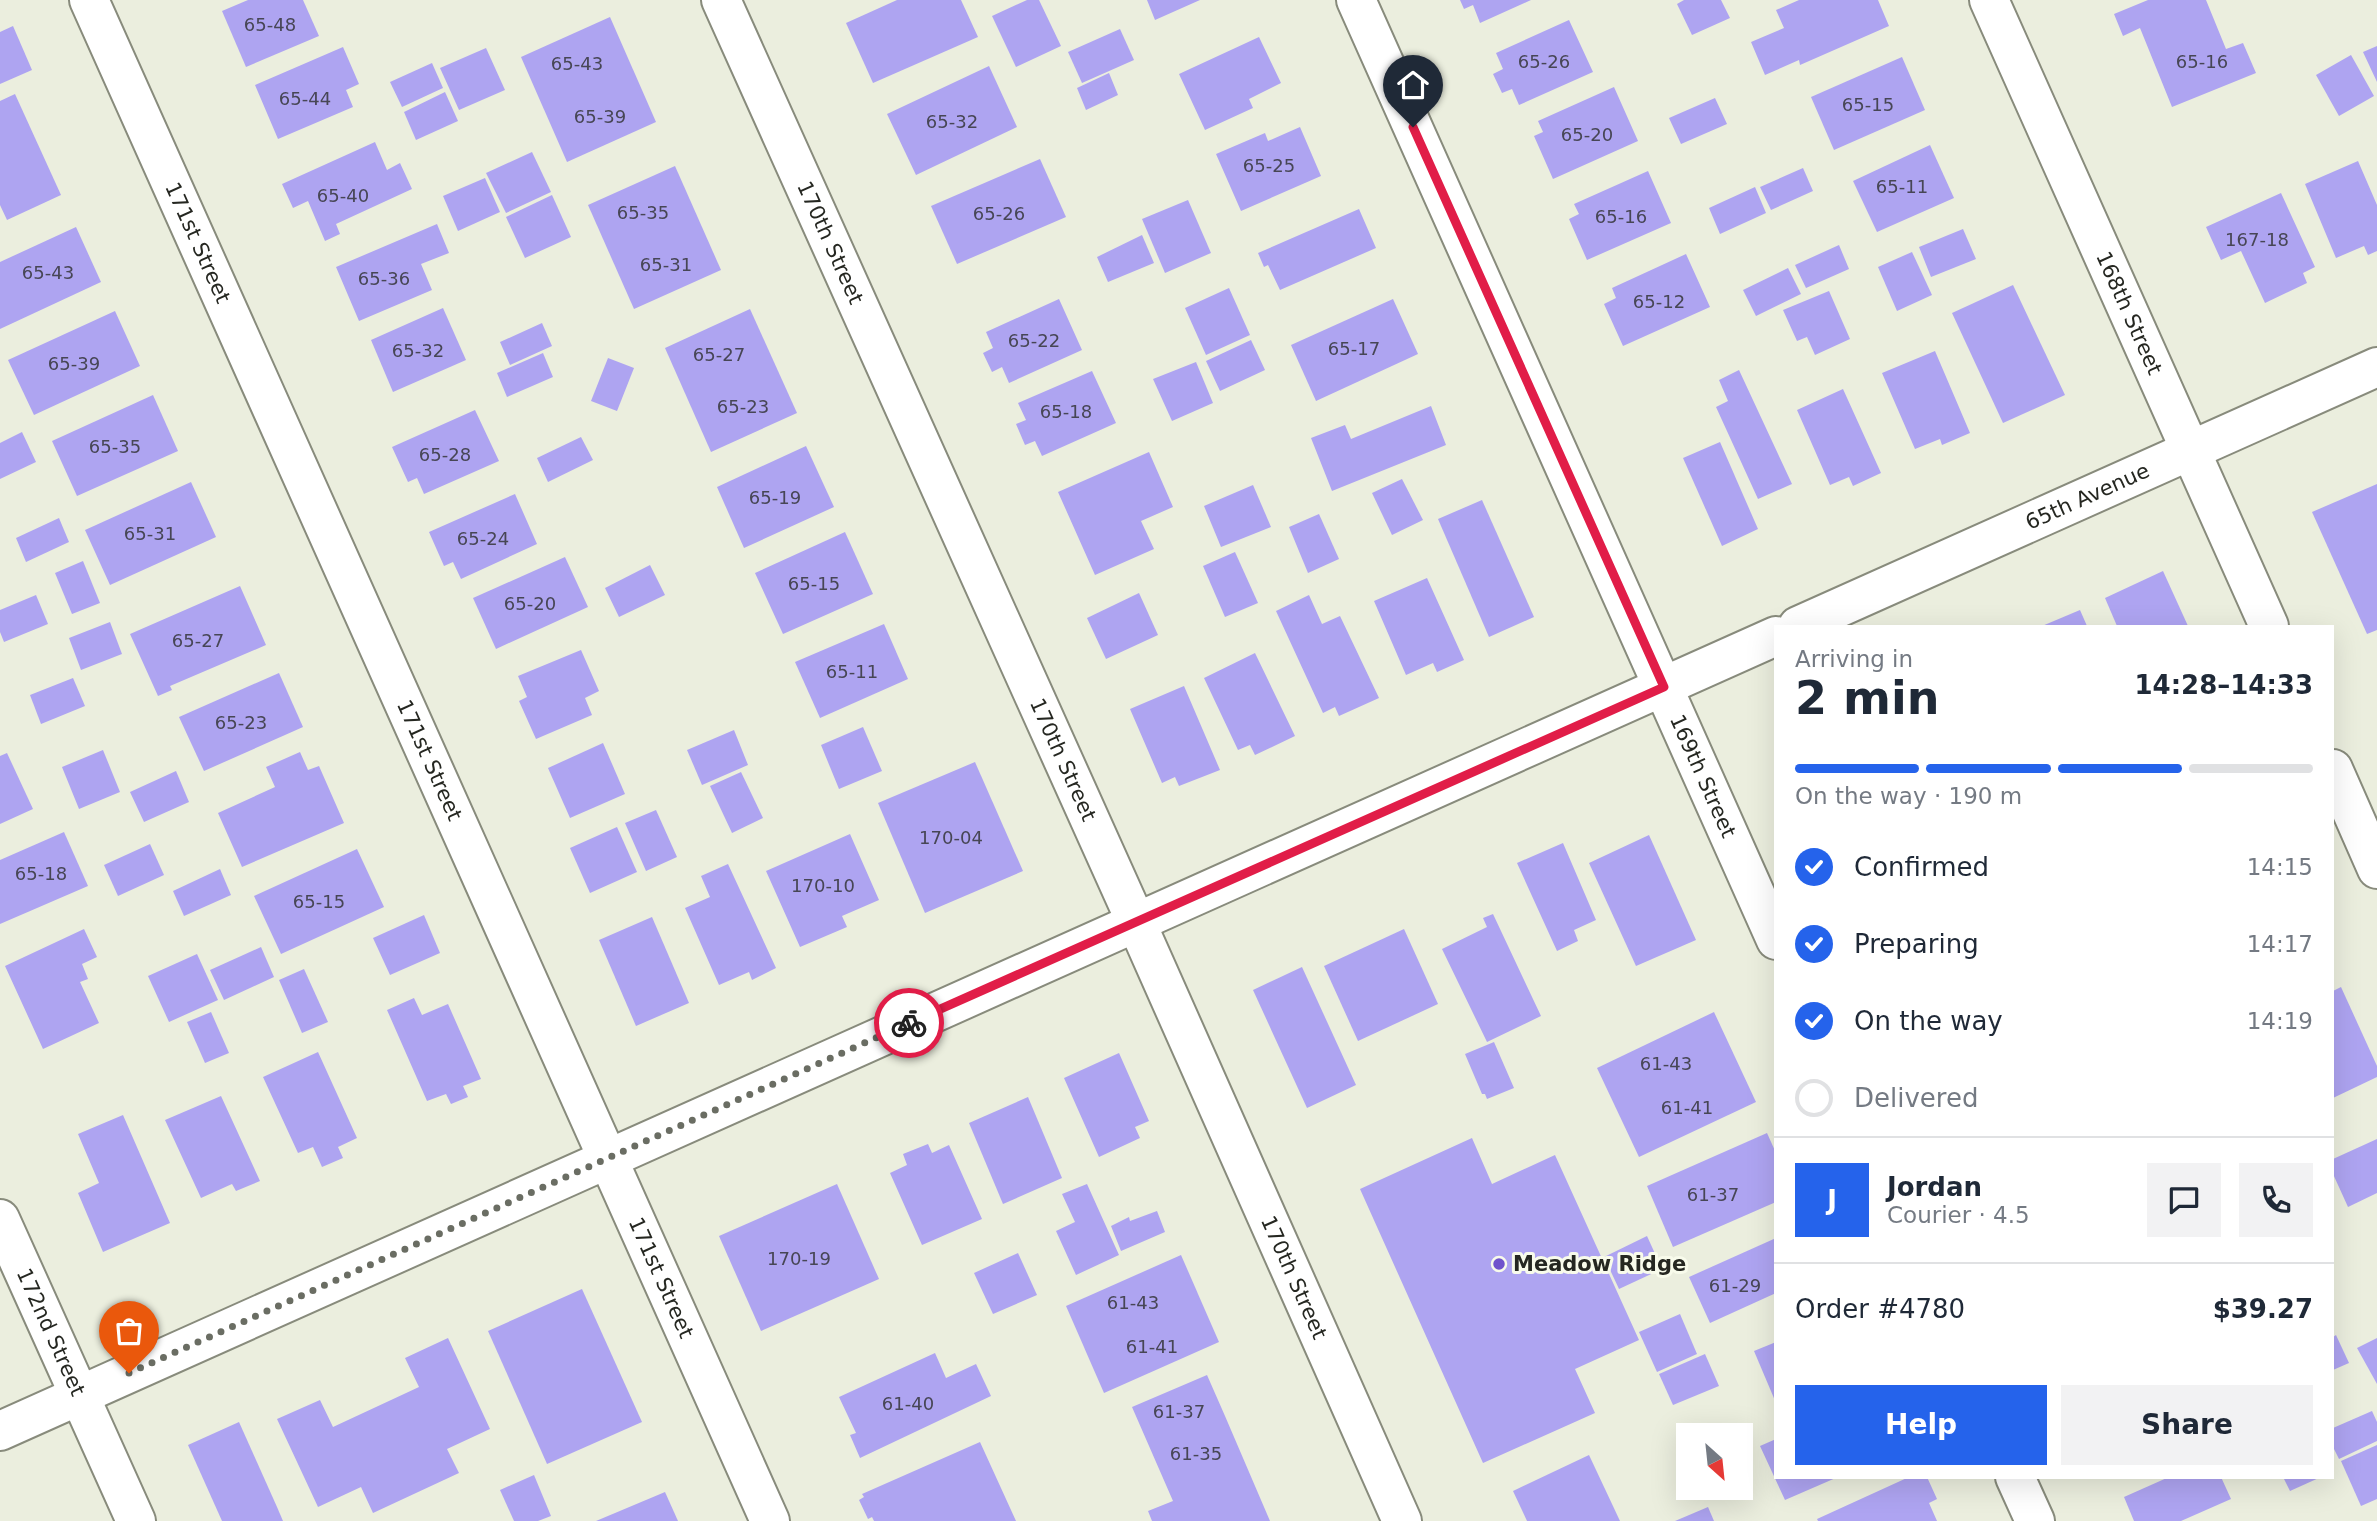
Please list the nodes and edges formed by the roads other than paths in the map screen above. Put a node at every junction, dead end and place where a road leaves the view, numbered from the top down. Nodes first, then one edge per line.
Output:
1 (89, 0) edge
2 (721, 0) edge
3 (1356, 0) edge
4 (1989, 0) edge
5 (2377, 367) edge
6 (2191, 450) junction
7 (1800, 625) edge
8 (2269, 625) edge
9 (1774, 637) edge
10 (1664, 687) junction
11 (2334, 771) edge
12 (2377, 869) edge
13 (1136, 922) junction
14 (1774, 935) edge
15 (607, 1158) junction
16 (0, 1219) edge
17 (79, 1395) junction
18 (0, 1431) edge
19 (2016, 1479) edge
20 (136, 1521) edge
21 (770, 1521) edge
22 (1402, 1521) edge
23 (2035, 1521) edge

1 - 15 street, 171st Street
2 - 13 street, 170th Street
3 - 10 street, 169th Street
4 - 6 street, 168th Street
5 - 6 street, 65th Avenue
6 - 7 street, 65th Avenue
6 - 8 street, 168th Street
9 - 10 street
10 - 13 street
10 - 14 street, 169th Street
11 - 12 street
13 - 15 street
13 - 22 street, 170th Street
15 - 17 street
15 - 21 street, 171st Street
16 - 17 street, 172nd Street
17 - 18 street
17 - 20 street, 172nd Street
19 - 23 street

